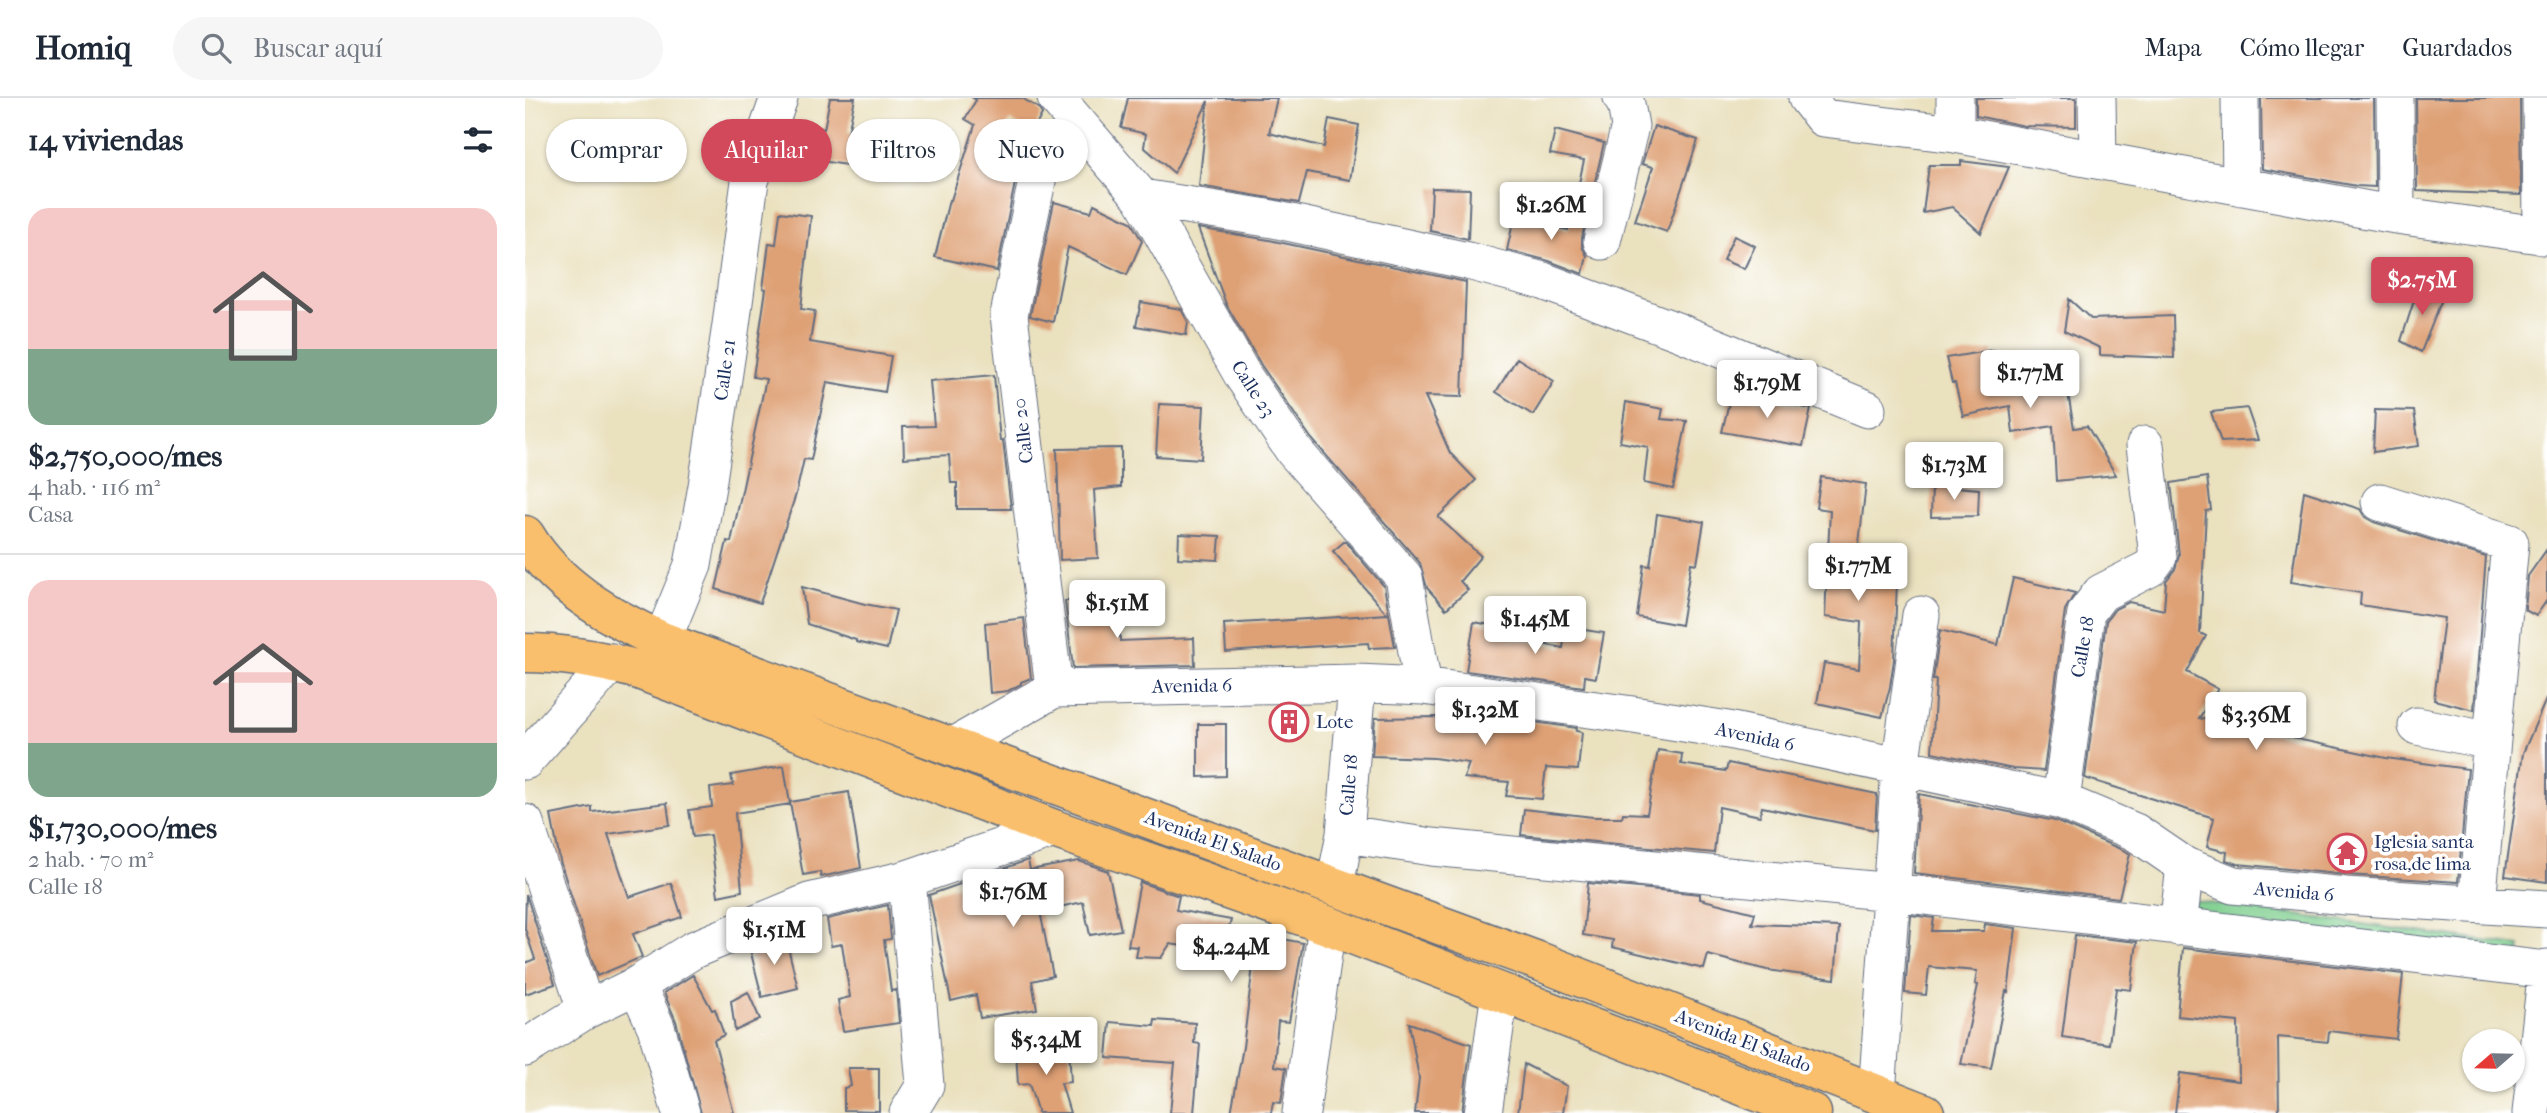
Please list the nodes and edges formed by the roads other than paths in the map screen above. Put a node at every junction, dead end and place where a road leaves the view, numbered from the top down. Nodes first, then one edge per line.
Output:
1 (779, 98) edge
2 (1056, 98) edge
3 (1622, 98) edge
4 (1807, 98) edge
5 (1955, 98) edge
6 (2097, 98) edge
7 (2240, 98) edge
8 (2395, 98) edge
9 (2542, 98) edge
10 (1955, 134) junction
11 (2098, 159) junction
12 (1037, 182) edge
13 (2241, 187) junction
14 (1142, 198) junction
15 (2396, 215) junction
16 (2544, 236) edge
17 (1602, 241) dead end
18 (1867, 409) dead end
19 (2145, 445) dead end
20 (2380, 502) dead end
21 (525, 535) edge
22 (1921, 615) dead end
23 (662, 641) junction
24 (525, 653) edge
25 (612, 662) junction
26 (1357, 684) junction
27 (1423, 686) junction
28 (1054, 689) junction
29 (2417, 726) dead end
30 (2491, 741) junction
31 (954, 746) junction
32 (525, 761) edge
33 (1901, 768) junction
34 (2061, 801) junction
35 (525, 823) edge
36 (1054, 829) junction
37 (1345, 834) junction
38 (2185, 866) junction
39 (907, 879) junction
40 (1335, 885) junction
41 (1892, 892) junction
42 (2477, 904) junction
43 (2547, 909) edge
44 (1327, 925) junction
45 (2178, 927) junction
46 (2547, 969) edge
47 (637, 985) junction
48 (1500, 992) junction
49 (586, 1010) junction
50 (525, 1048) edge
51 (1877, 1094) junction
52 (681, 1113) edge
53 (908, 1113) edge
54 (1301, 1113) edge
55 (1483, 1113) edge
56 (1812, 1113) edge
57 (1925, 1113) edge
58 (2531, 1113) edge

1 - 23 street, Calle 21
2 - 14 street, Calle 23
3 - 17 street
4 - 10 street
5 - 10 street
6 - 11 street
7 - 13 street
8 - 15 street
9 - 16 street
10 - 11 street
11 - 13 street
12 - 28 street, Calle 20
13 - 15 street
14 - 18 street
14 - 27 street, Calle 23
15 - 16 street
19 - 34 street, Calle 18
20 - 30 street
21 - 23 main road, Avenida El Salado
22 - 33 street
23 - 31 main road, Avenida El Salado
24 - 25 main road, Avenida El Salado
25 - 32 street
25 - 36 main road, Avenida El Salado
26 - 27 street, Avenida 6
26 - 28 street, Avenida 6
26 - 37 street, Calle 18
27 - 33 street, Avenida 6
28 - 31 street, Avenida 6
29 - 30 street
30 - 42 street
31 - 40 main road, Avenida El Salado
33 - 34 street, Avenida 6
33 - 41 street
34 - 38 street, Avenida 6
35 - 49 street
36 - 39 street
36 - 44 main road, Avenida El Salado
37 - 40 street, Calle 18
37 - 41 street
38 - 42 street, Avenida 6
38 - 45 street
39 - 47 street
39 - 53 street
40 - 51 main road, Avenida El Salado
41 - 45 street
41 - 51 street
42 - 43 street, Avenida 6
44 - 48 main road, Avenida El Salado
44 - 54 street
45 - 46 street
46 - 58 street
47 - 49 street
47 - 52 street
48 - 55 street
48 - 56 main road, Avenida El Salado
49 - 50 street
51 - 57 main road, Avenida El Salado

